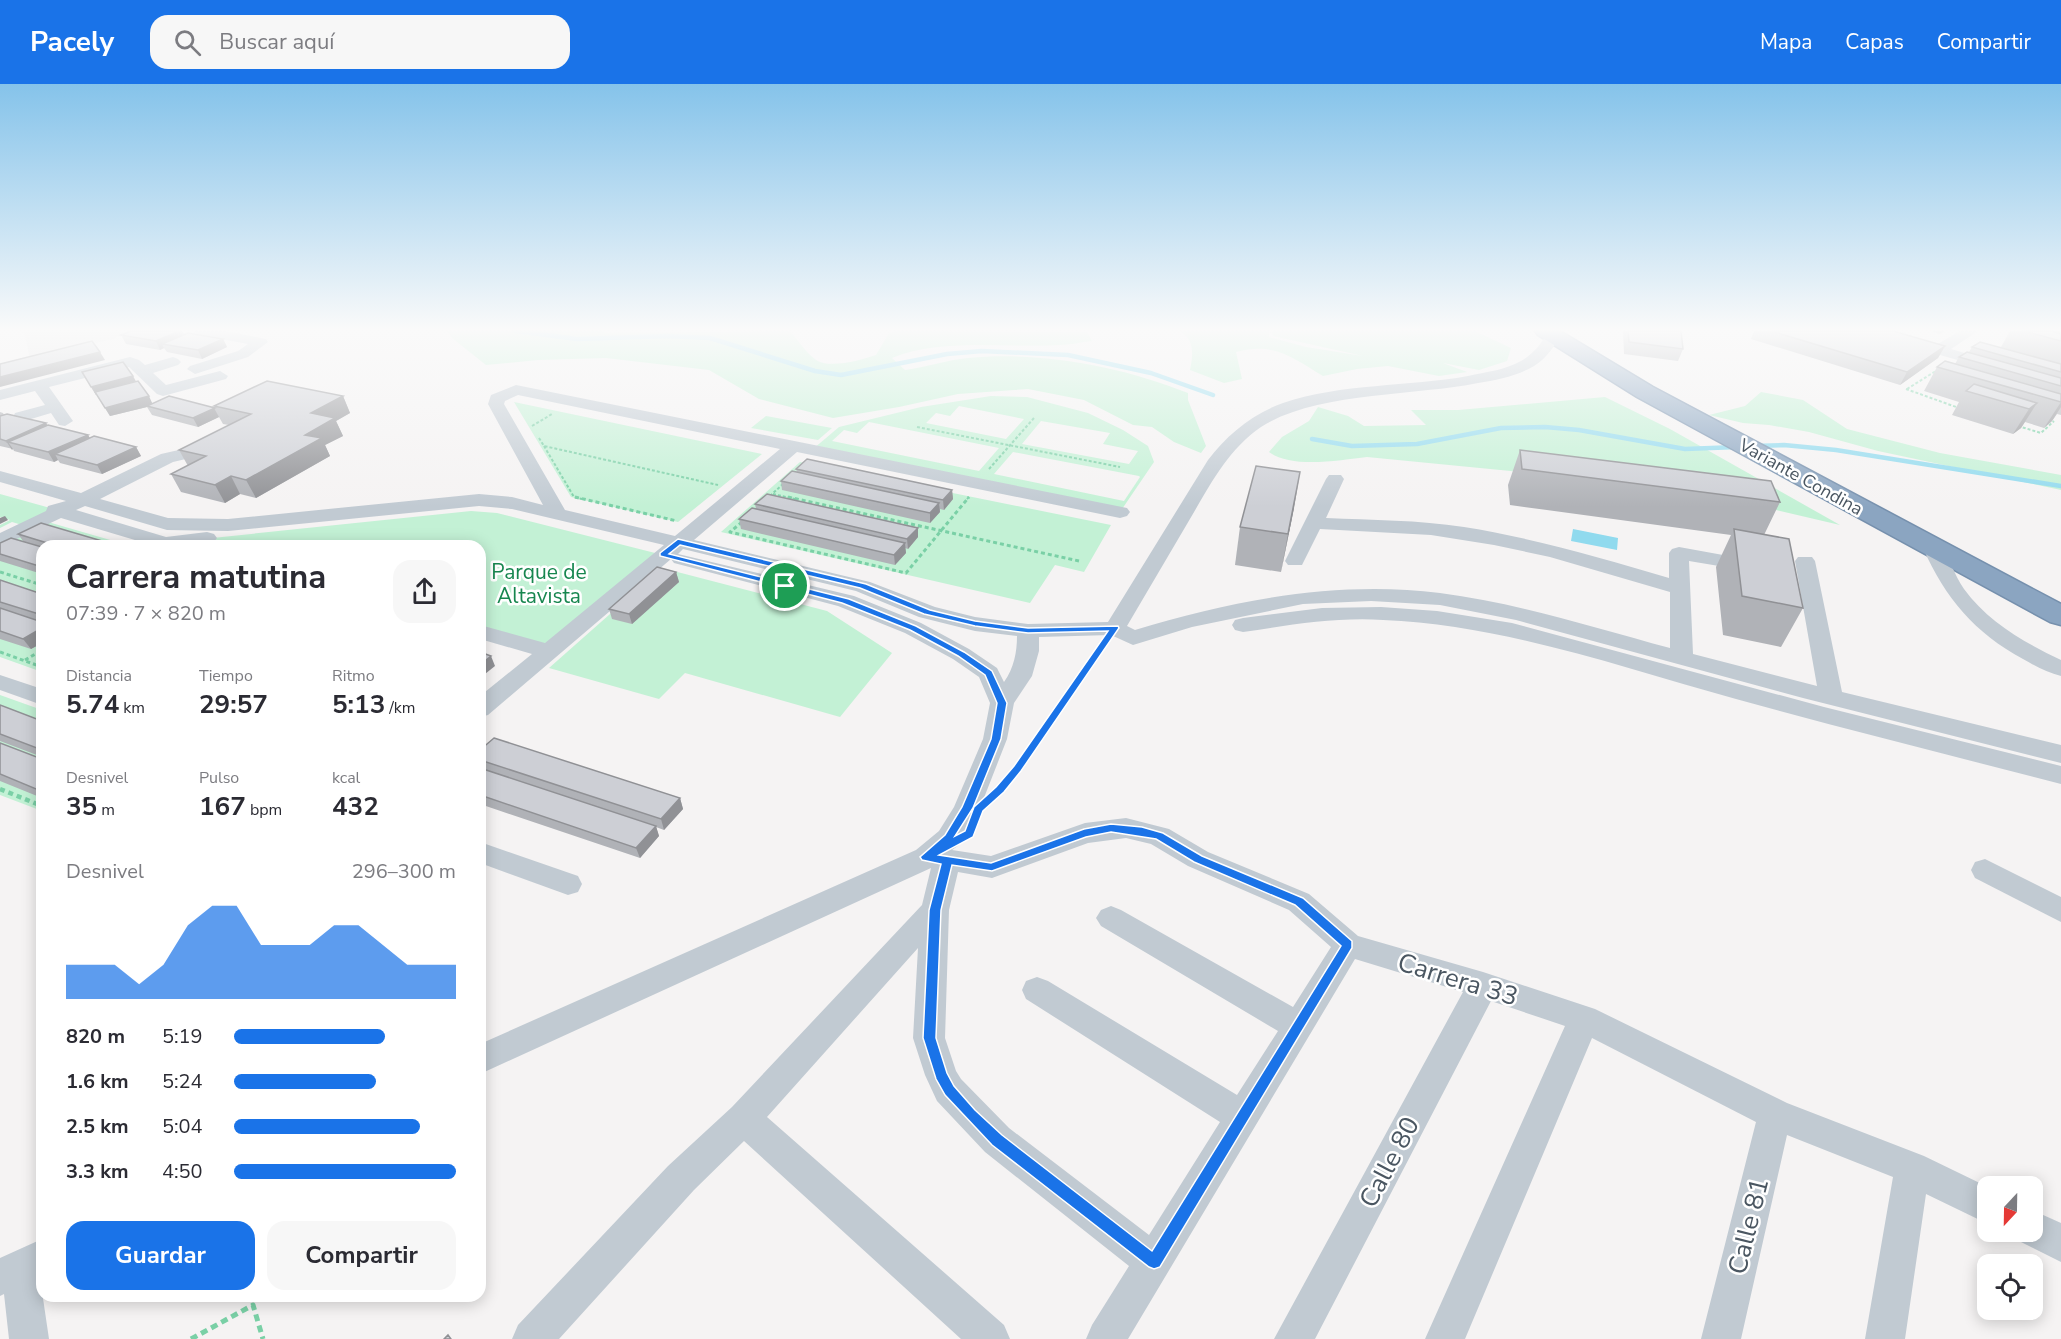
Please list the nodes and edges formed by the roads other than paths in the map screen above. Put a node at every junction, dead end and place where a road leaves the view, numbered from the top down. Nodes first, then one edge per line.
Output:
1 (73, 390) edge
2 (1406, 390) edge
3 (1641, 390) edge
4 (0, 395) edge
5 (51, 402) junction
6 (0, 408) edge
7 (21, 417) edge
8 (234, 442) edge
9 (803, 447) junction
10 (0, 477) edge
11 (1335, 479) dead end
12 (0, 494) edge
13 (82, 501) junction
14 (61, 511) junction
15 (1120, 512) dead end
16 (557, 513) junction
17 (1312, 523) junction
18 (157, 540) edge
19 (206, 540) edge
20 (0, 541) edge
21 (671, 548) junction
22 (1932, 548) junction
23 (1295, 561) dead end
24 (1805, 561) dead end
25 (1766, 567) edge
26 (1680, 588) junction
27 (2055, 614) edge
28 (1183, 624) junction
29 (1115, 628) junction
30 (1028, 631) junction
31 (486, 634) edge
32 (548, 651) junction
33 (1682, 658) junction
34 (2061, 669) edge
35 (0, 682) edge
36 (36, 695) edge
37 (1832, 697) junction
38 (1002, 703) junction
39 (486, 704) edge
40 (2061, 754) edge
41 (2061, 775) edge
42 (486, 854) edge
43 (937, 859) junction
44 (1985, 870) dead end
45 (568, 884) dead end
46 (935, 910) junction
47 (2061, 911) edge
48 (1111, 918) dead end
49 (1348, 945) junction
50 (1483, 985) junction
51 (1037, 990) dead end
52 (1584, 1019) junction
53 (1298, 1026) junction
54 (486, 1056) edge
55 (1775, 1114) junction
56 (1242, 1117) junction
57 (744, 1118) junction
58 (1912, 1168) junction
59 (1977, 1200) edge
60 (2043, 1233) edge
61 (2061, 1242) edge
62 (1154, 1262) junction
63 (21, 1268) edge
64 (30, 1339) edge
65 (532, 1339) edge
66 (990, 1339) edge
67 (1106, 1339) edge
68 (1294, 1339) edge
69 (1445, 1339) edge
70 (1721, 1339) edge
71 (1885, 1339) edge

1 - 5 street
2 - 29 street
3 - 22 highway, Variante Condina
4 - 5 street
5 - 6 street
5 - 7 street
8 - 13 street
9 - 15 street
9 - 16 street
9 - 21 street
10 - 13 street
11 - 17 street
12 - 14 street
13 - 14 street
13 - 16 street
14 - 18 street
14 - 20 street
16 - 21 street
17 - 23 street
17 - 26 street
19 - 21 street
21 - 30 street
21 - 32 street
21 - 38 street
22 - 27 highway, Variante Condina
22 - 34 street
24 - 37 street
25 - 26 street
26 - 33 street
28 - 29 street
28 - 33 street
28 - 41 street
29 - 30 street
30 - 38 street
31 - 32 street
32 - 39 street
33 - 37 street
35 - 36 street
37 - 40 street
38 - 43 street
42 - 45 street
43 - 46 street
43 - 49 street, Carrera 33
43 - 54 street
44 - 47 street
46 - 57 street
46 - 62 street
48 - 53 street
49 - 50 street, Carrera 33
49 - 53 street
50 - 52 street, Carrera 33
50 - 68 street, Calle 80
51 - 56 street
52 - 55 street, Carrera 33
52 - 69 street
53 - 56 street
55 - 58 street, Carrera 33
55 - 70 street, Calle 81
56 - 62 street
57 - 65 street
57 - 66 street
58 - 59 street, Carrera 33
58 - 71 street
60 - 61 street
62 - 67 street
63 - 64 street

